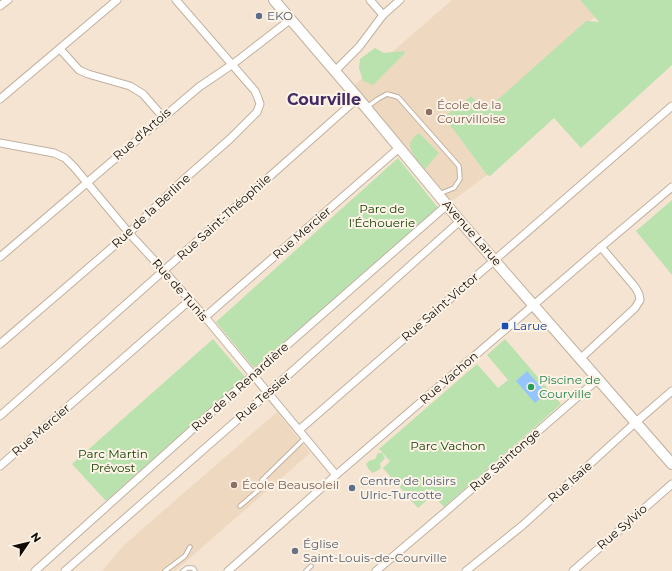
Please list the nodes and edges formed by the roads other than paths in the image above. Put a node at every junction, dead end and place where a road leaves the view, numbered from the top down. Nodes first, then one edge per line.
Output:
1 (8, 0) edge
2 (117, 0) edge
3 (176, 0) edge
4 (274, 0) edge
5 (370, 0) edge
6 (400, 0) edge
7 (0, 6) edge
8 (383, 15) junction
9 (291, 20) junction
10 (60, 48) junction
11 (233, 64) junction
12 (335, 71) junction
13 (358, 98) junction
14 (0, 99) edge
15 (672, 106) edge
16 (366, 108) junction
17 (163, 117) junction
18 (0, 142) edge
19 (399, 148) junction
20 (86, 182) junction
21 (672, 187) edge
22 (438, 194) junction
23 (447, 205) junction
24 (460, 221) junction
25 (129, 233) junction
26 (601, 247) junction
27 (0, 258) edge
28 (494, 260) junction
29 (164, 271) junction
30 (190, 300) junction
31 (534, 306) junction
32 (205, 317) junction
33 (0, 344) edge
34 (580, 359) junction
35 (253, 375) junction
36 (598, 379) junction
37 (672, 391) edge
38 (268, 393) junction
39 (0, 416) edge
40 (636, 422) junction
41 (299, 430) junction
42 (305, 438) junction
43 (672, 464) edge
44 (0, 466) edge
45 (336, 475) junction
46 (672, 484) edge
47 (240, 506) dead end
48 (190, 548) dead end
49 (311, 566) dead end
50 (35, 571) edge
51 (65, 571) edge
52 (165, 571) edge
53 (183, 571) edge
54 (195, 571) edge
55 (228, 571) edge
56 (306, 571) edge
57 (376, 571) edge
58 (466, 571) edge
59 (572, 571) edge

1 - 7 street
2 - 10 street
3 - 11 street, Rue de la Berline
4 - 9 street, Avenue Larue
5 - 8 street
6 - 8 street
8 - 12 street
9 - 11 street, Rue d'Artois
9 - 12 street, Avenue Larue
10 - 14 street
10 - 17 street
11 - 17 street, Rue d'Artois
11 - 25 street, Rue de la Berline
12 - 13 street, Avenue Larue
13 - 16 street, Avenue Larue
13 - 29 street, Rue Saint-Théophile
15 - 28 street, Rue Saint-Victor
16 - 19 street, Avenue Larue
16 - 22 lane
17 - 20 street, Rue d'Artois
18 - 20 street, Rue de Tunis
19 - 22 street, Avenue Larue
19 - 32 street, Rue Mercier
20 - 25 street, Rue de Tunis
20 - 27 street, Rue d'Artois
21 - 26 street, Rue Vachon
22 - 23 street, Avenue Larue
23 - 24 street, Avenue Larue
23 - 35 street, Rue de la Renardière
24 - 28 street, Avenue Larue
24 - 38 street, Rue Tessier
25 - 29 street, Rue de Tunis
25 - 33 street, Rue de la Berline
26 - 31 street, Rue Vachon
26 - 34 street
28 - 31 street, Avenue Larue
28 - 41 street, Rue Saint-Victor
29 - 30 street, Rue de Tunis
29 - 39 street, Rue Saint-Théophile
30 - 32 street, Rue de Tunis
30 - 44 street, Rue Mercier
31 - 34 street, Avenue Larue
31 - 45 street, Rue Vachon
32 - 35 street, Rue de Tunis
34 - 36 street, Avenue Larue
35 - 38 street, Rue de Tunis
35 - 50 street, Rue de la Renardière
36 - 40 street, Avenue Larue
36 - 57 street, Rue Saintonge
37 - 40 street, Rue Isaïe
38 - 41 street, Rue de Tunis
38 - 51 street, Rue Tessier
40 - 43 street, Avenue Larue
40 - 58 street, Rue Isaïe
41 - 42 street, Rue de Tunis
42 - 45 street, Rue de Tunis
42 - 47 lane
45 - 55 street, Rue Vachon
46 - 59 street, Rue Sylvio
48 - 52 lane
49 - 56 lane
53 - 54 lane

